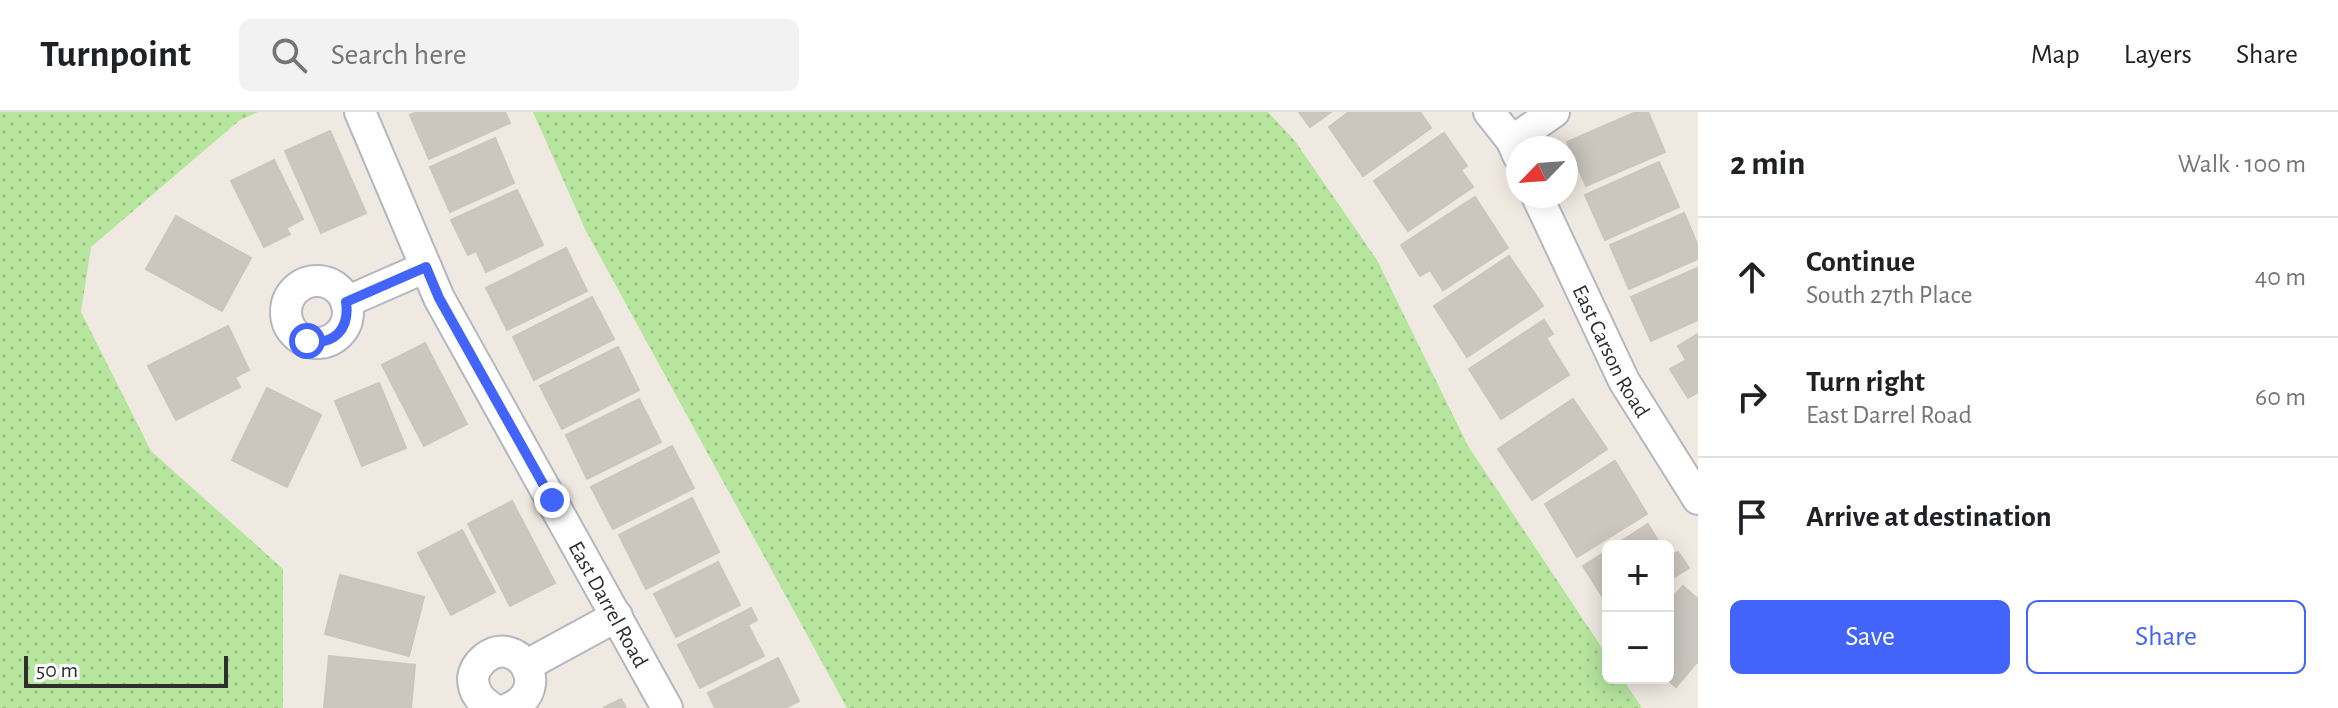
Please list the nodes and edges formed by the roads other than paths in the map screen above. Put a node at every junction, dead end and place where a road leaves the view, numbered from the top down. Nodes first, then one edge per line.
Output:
1 (360, 112) edge
2 (1489, 112) edge
3 (1554, 112) edge
4 (1506, 136) edge
5 (1528, 136) edge
6 (1543, 208) edge
7 (426, 267) junction
8 (346, 302) dead end
9 (1698, 499) edge
10 (617, 616) junction
11 (527, 665) junction
12 (492, 708) edge
13 (510, 708) edge
14 (667, 708) edge

1 - 7 street, East Darrel Road
2 - 4 street
3 - 5 street
6 - 9 street, East Carson Road
7 - 8 street
7 - 10 street, East Darrel Road
10 - 11 street
10 - 14 street, East Darrel Road
11 - 12 street
11 - 13 street

